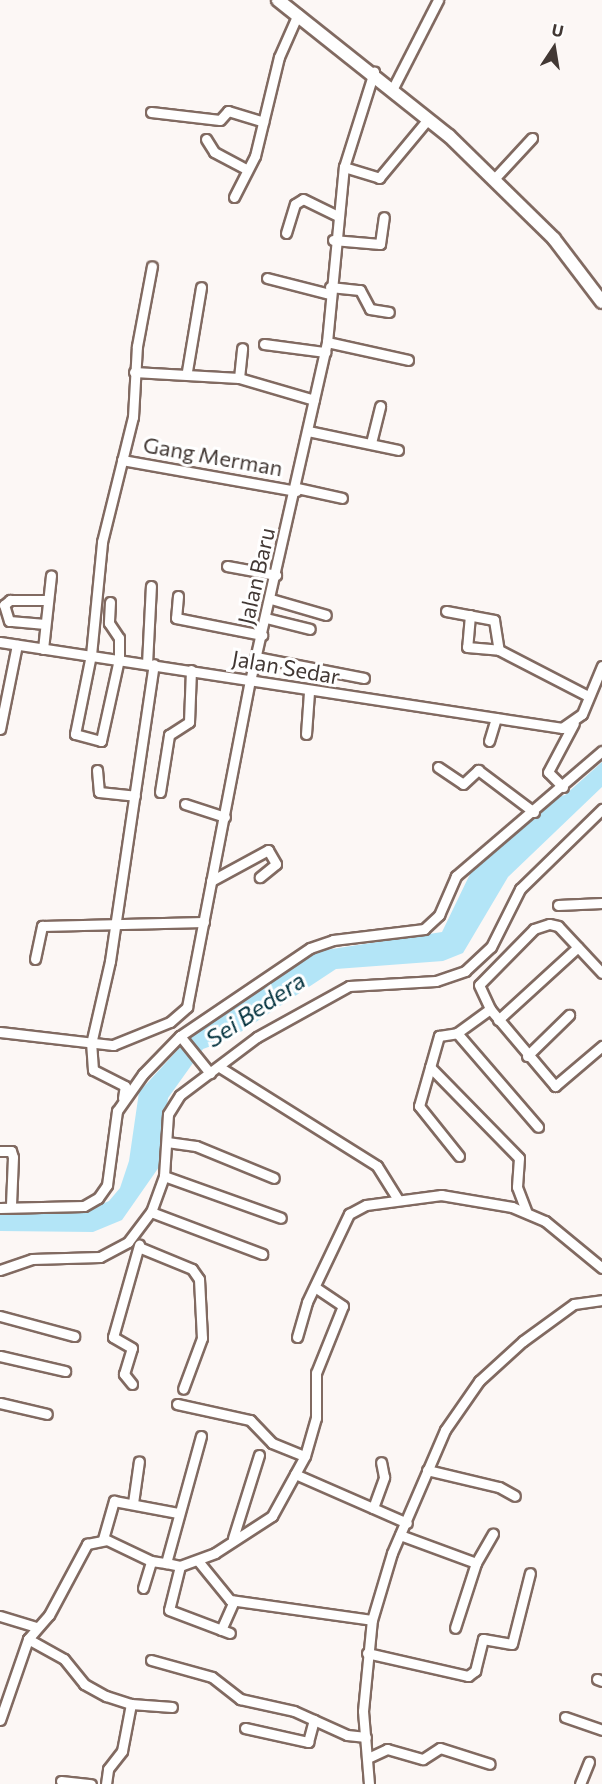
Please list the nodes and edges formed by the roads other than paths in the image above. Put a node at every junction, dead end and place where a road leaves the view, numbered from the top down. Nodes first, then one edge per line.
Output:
1 (278, 0) edge
2 (438, 0) edge
3 (298, 14) junction
4 (374, 72) junction
5 (393, 88) junction
6 (151, 112) dead end
7 (428, 119) junction
8 (263, 122) junction
9 (532, 138) dead end
10 (206, 139) dead end
11 (344, 167) junction
12 (246, 169) junction
13 (494, 179) junction
14 (234, 196) dead end
15 (336, 215) junction
16 (384, 217) dead end
17 (286, 232) dead end
18 (333, 241) junction
19 (152, 266) dead end
20 (267, 278) dead end
21 (201, 287) dead end
22 (330, 290) junction
23 (602, 302) edge
24 (389, 312) dead end
25 (264, 344) dead end
26 (326, 347) junction
27 (242, 348) dead end
28 (408, 360) dead end
29 (187, 371) junction
30 (134, 372) junction
31 (240, 378) junction
32 (314, 400) junction
33 (380, 406) dead end
34 (308, 431) junction
35 (371, 442) junction
36 (398, 450) dead end
37 (122, 460) junction
38 (297, 490) junction
39 (342, 498) dead end
40 (227, 566) dead end
41 (51, 575) dead end
42 (276, 575) junction
43 (151, 586) dead end
44 (178, 596) dead end
45 (271, 599) junction
46 (48, 600) junction
47 (110, 602) dead end
48 (446, 611) dead end
49 (326, 615) dead end
50 (470, 615) junction
51 (266, 618) junction
52 (45, 624) junction
53 (310, 629) dead end
54 (262, 635) junction
55 (0, 642) edge
56 (17, 645) junction
57 (43, 649) junction
58 (499, 650) junction
59 (91, 655) junction
60 (256, 657) junction
61 (118, 659) junction
62 (150, 664) junction
63 (602, 666) edge
64 (190, 670) junction
65 (364, 678) dead end
66 (250, 681) junction
67 (309, 692) junction
68 (586, 695) junction
69 (496, 718) junction
70 (570, 726) junction
71 (0, 729) edge
72 (306, 734) dead end
73 (489, 741) dead end
74 (602, 751) edge
75 (438, 767) dead end
76 (97, 770) dead end
77 (563, 787) junction
78 (160, 792) dead end
79 (135, 796) junction
80 (185, 804) dead end
81 (602, 809) edge
82 (534, 812) junction
83 (225, 817) junction
84 (260, 877) dead end
85 (211, 881) junction
86 (602, 903) edge
87 (558, 905) dead end
88 (204, 922) junction
89 (116, 923) junction
90 (578, 947) junction
91 (35, 959) dead end
92 (602, 973) edge
93 (490, 1010) junction
94 (569, 1015) dead end
95 (498, 1020) junction
96 (0, 1032) edge
97 (457, 1033) junction
98 (183, 1038) junction
99 (91, 1044) junction
100 (602, 1046) edge
101 (527, 1056) junction
102 (430, 1067) junction
103 (221, 1068) junction
104 (210, 1073) junction
105 (120, 1106) junction
106 (538, 1127) dead end
107 (167, 1142) junction
108 (0, 1151) edge
109 (459, 1156) dead end
110 (164, 1176) junction
111 (274, 1178) dead end
112 (398, 1200) junction
113 (11, 1205) junction
114 (0, 1208) edge
115 (526, 1211) junction
116 (151, 1212) junction
117 (282, 1218) dead end
118 (135, 1235) junction
119 (141, 1248) junction
120 (262, 1254) dead end
121 (602, 1268) edge
122 (0, 1270) edge
123 (315, 1287) junction
124 (602, 1300) edge
125 (0, 1316) edge
126 (74, 1336) dead end
127 (297, 1337) dead end
128 (0, 1356) edge
129 (65, 1371) dead end
130 (132, 1384) dead end
131 (183, 1389) dead end
132 (0, 1403) edge
133 (177, 1404) dead end
134 (47, 1414) dead end
135 (201, 1436) dead end
136 (259, 1455) dead end
137 (305, 1456) junction
138 (139, 1461) dead end
139 (381, 1462) dead end
140 (427, 1470) junction
141 (295, 1474) junction
142 (515, 1496) dead end
143 (133, 1503) junction
144 (373, 1508) junction
145 (178, 1513) junction
146 (406, 1523) junction
147 (493, 1533) dead end
148 (400, 1535) junction
149 (234, 1538) junction
150 (103, 1539) junction
151 (151, 1561) junction
152 (199, 1562) junction
153 (166, 1563) junction
154 (477, 1563) junction
155 (180, 1566) junction
156 (530, 1573) dead end
157 (144, 1588) dead end
158 (234, 1601) junction
159 (0, 1616) edge
160 (372, 1620) junction
161 (35, 1627) junction
162 (455, 1628) dead end
163 (28, 1639) junction
164 (367, 1653) junction
165 (151, 1660) dead end
166 (131, 1704) junction
167 (172, 1707) dead end
168 (565, 1717) dead end
169 (0, 1720) edge
170 (314, 1720) junction
171 (245, 1728) dead end
172 (602, 1730) edge
173 (366, 1737) junction
174 (370, 1756) junction
175 (589, 1762) dead end
176 (490, 1764) dead end
177 (61, 1781) dead end
178 (91, 1784) edge
179 (106, 1784) edge
180 (369, 1784) edge
181 (580, 1784) edge

1 - 3 main road
2 - 5 street
3 - 4 main road
3 - 8 street
4 - 5 main road
4 - 11 street, Jalan Baru
5 - 7 main road
6 - 8 street
7 - 11 street
7 - 13 main road
8 - 12 street
9 - 13 street
10 - 12 street
11 - 15 street, Jalan Baru
12 - 14 street
13 - 23 main road
15 - 17 street
15 - 18 street, Jalan Baru
16 - 18 street
18 - 22 street, Jalan Baru
19 - 30 street
20 - 22 street
21 - 29 street
22 - 24 street
22 - 26 street, Jalan Baru
25 - 26 street
26 - 28 street
26 - 32 street, Jalan Baru
27 - 31 street
29 - 30 street
29 - 31 street
30 - 37 street
31 - 32 street
32 - 34 street, Jalan Baru
33 - 35 street
34 - 35 street
34 - 38 street, Jalan Baru
35 - 36 street
37 - 38 street, Gang Merman
37 - 59 street
38 - 39 street, Gang Merman
38 - 42 street, Jalan Baru
40 - 42 street
41 - 46 street
42 - 45 street, Jalan Baru
43 - 62 street
44 - 54 street
45 - 49 street
45 - 51 street, Jalan Baru
46 - 52 street
46 - 52 street
47 - 61 street
48 - 50 street
50 - 58 street
50 - 58 street
51 - 53 street
51 - 54 street, Jalan Baru
52 - 57 street
54 - 60 street, Jalan Baru
55 - 56 street, Jalan Sedar
56 - 57 street, Jalan Sedar
56 - 71 street
57 - 59 street, Jalan Sedar
58 - 68 street
59 - 61 street, Jalan Sedar
59 - 61 street
60 - 65 street
60 - 66 street, Jalan Baru
61 - 62 street, Jalan Sedar
62 - 64 street, Jalan Sedar
62 - 79 street
63 - 68 street
64 - 66 street, Jalan Sedar
64 - 78 street
66 - 67 street, Jalan Sedar
66 - 83 street, Jalan Baru
67 - 69 street, Jalan Sedar
67 - 72 street
68 - 70 street
69 - 70 street, Jalan Sedar
69 - 73 street
70 - 77 street
74 - 77 street
75 - 82 street
76 - 79 street
77 - 82 street
79 - 89 street
80 - 83 street
81 - 103 street
82 - 98 street
83 - 85 street, Jalan Baru
84 - 85 street
85 - 88 street, Jalan Baru
86 - 87 street
88 - 89 street
88 - 99 street, Jalan Baru
89 - 91 street
89 - 99 street
90 - 92 street
90 - 93 street
90 - 95 street
93 - 95 street
93 - 97 street
94 - 101 street
95 - 101 street
96 - 99 street
97 - 102 street
97 - 106 street
98 - 104 street
98 - 105 street
99 - 105 street
100 - 101 street
102 - 109 street
102 - 115 street
103 - 104 street
103 - 112 street
104 - 107 street
105 - 113 street
107 - 110 street
107 - 111 street
108 - 113 street
110 - 116 street
110 - 117 street
112 - 115 street
112 - 123 street
113 - 114 street
115 - 121 street
116 - 118 street
116 - 120 street
118 - 119 street
118 - 122 street
119 - 130 street
119 - 131 street
123 - 127 street
123 - 137 street
124 - 140 street
125 - 126 street
128 - 129 street
132 - 134 street
133 - 137 street
135 - 145 street
136 - 149 street
137 - 141 street
138 - 143 street
139 - 144 street
140 - 142 street
140 - 146 street
141 - 144 street
141 - 149 street
143 - 145 street
143 - 150 street
144 - 146 street
145 - 153 street
146 - 148 street
147 - 154 street
148 - 154 street
148 - 160 street
149 - 152 street
150 - 151 street
150 - 161 street
151 - 153 street
151 - 157 street
152 - 155 street
152 - 158 street
153 - 155 street
154 - 162 street
155 - 158 street
156 - 164 street
158 - 160 street
159 - 161 street
160 - 164 street
161 - 163 street
163 - 166 street
163 - 169 street
164 - 173 street
165 - 170 street
166 - 167 street
166 - 179 street
168 - 172 street
170 - 171 street
170 - 173 street
173 - 174 street
174 - 176 street
174 - 180 street
175 - 181 street
177 - 178 street

